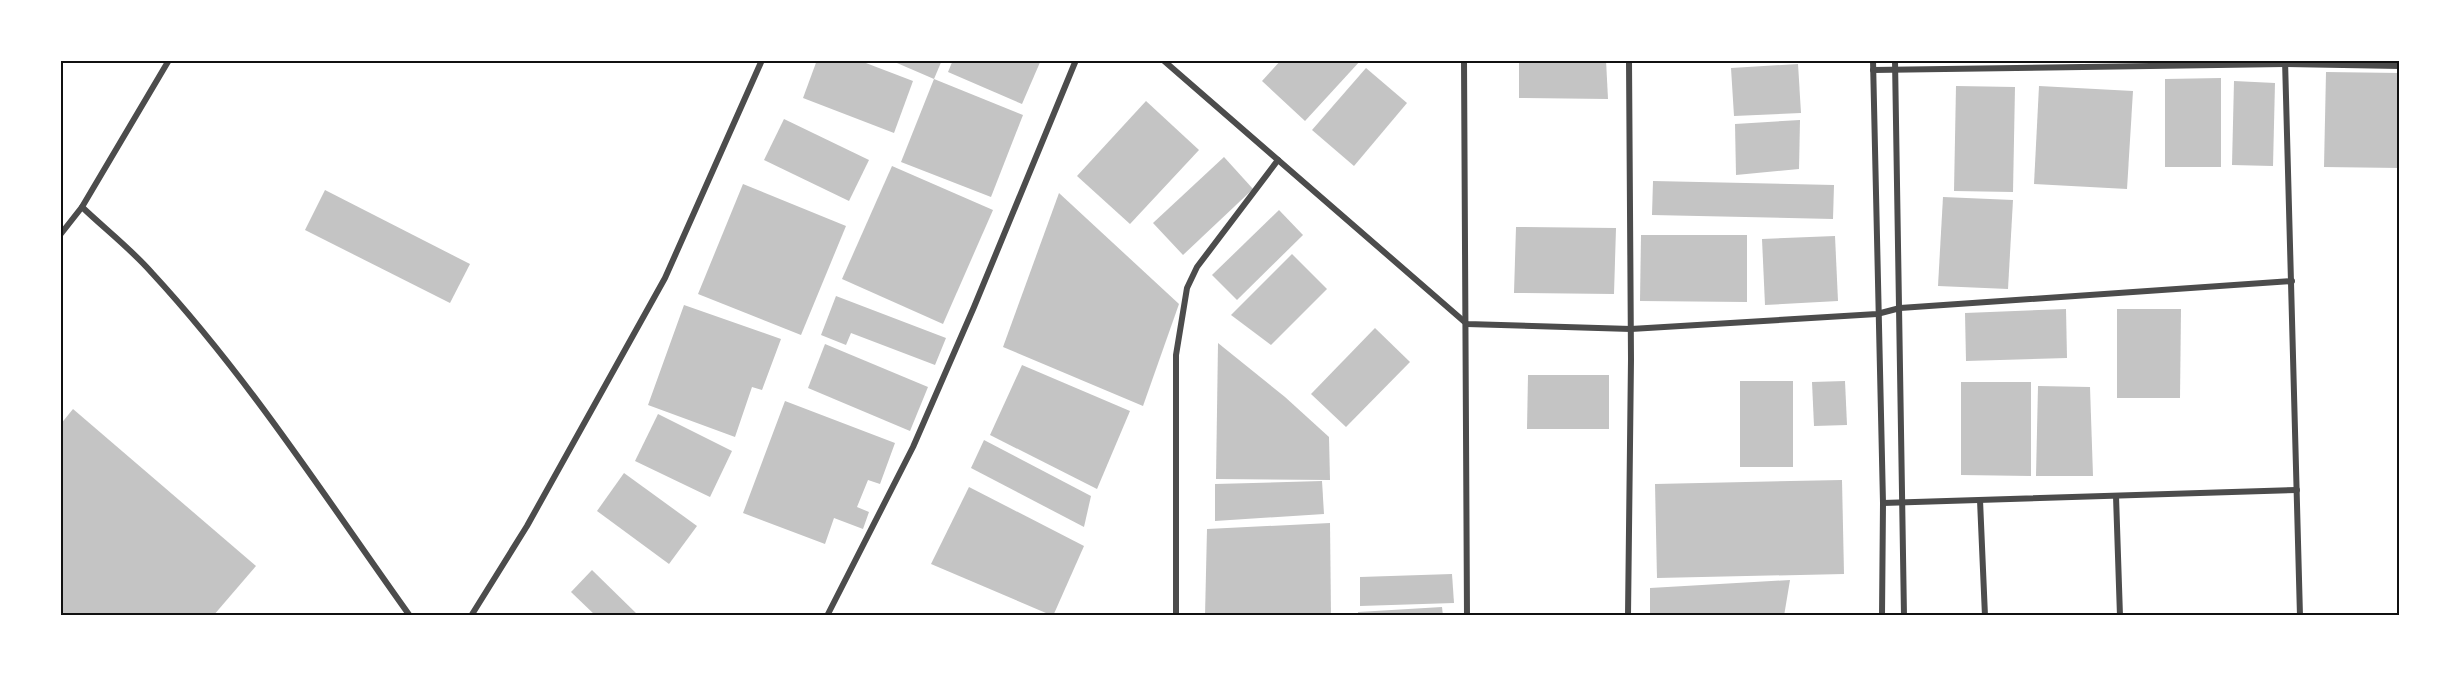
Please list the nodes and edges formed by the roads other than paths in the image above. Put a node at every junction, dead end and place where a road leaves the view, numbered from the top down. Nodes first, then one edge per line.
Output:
1 (169, 60) edge
2 (762, 60) edge
3 (1076, 60) edge
4 (1163, 60) edge
5 (1464, 60) edge
6 (1629, 60) edge
7 (1873, 60) edge
8 (1895, 60) edge
9 (2135, 60) edge
10 (2285, 62) edge
11 (2400, 66) edge
12 (2135, 68) junction
13 (1874, 70) junction
14 (1895, 70) junction
15 (1278, 160) junction
16 (82, 207) junction
17 (60, 235) edge
18 (2292, 281) junction
19 (1900, 308) junction
20 (1877, 314) junction
21 (1467, 324) junction
22 (1631, 329) junction
23 (2297, 490) junction
24 (2116, 496) junction
25 (1980, 500) junction
26 (1902, 502) junction
27 (1883, 503) junction
28 (410, 616) edge
29 (471, 616) edge
30 (827, 616) edge
31 (1176, 616) edge
32 (1467, 616) edge
33 (1628, 616) edge
34 (1882, 616) edge
35 (1904, 616) edge
36 (1985, 616) edge
37 (2120, 616) edge
38 (2300, 616) edge

1 - 16 street
2 - 29 street
3 - 30 street
4 - 15 street
5 - 21 street
6 - 22 street
7 - 13 street
8 - 14 street
9 - 12 street
10 - 11 street
10 - 12 street
10 - 18 street
12 - 14 street
13 - 14 street
13 - 20 street
14 - 19 street
15 - 21 street
15 - 31 street
16 - 17 street
16 - 28 street
18 - 19 street
18 - 23 street
19 - 20 street
19 - 26 street
20 - 22 street
20 - 27 street
21 - 22 street
21 - 32 street
22 - 33 street
23 - 24 street
23 - 38 street
24 - 25 street
24 - 37 street
25 - 26 street
25 - 36 street
26 - 27 street
26 - 35 street
27 - 34 street

